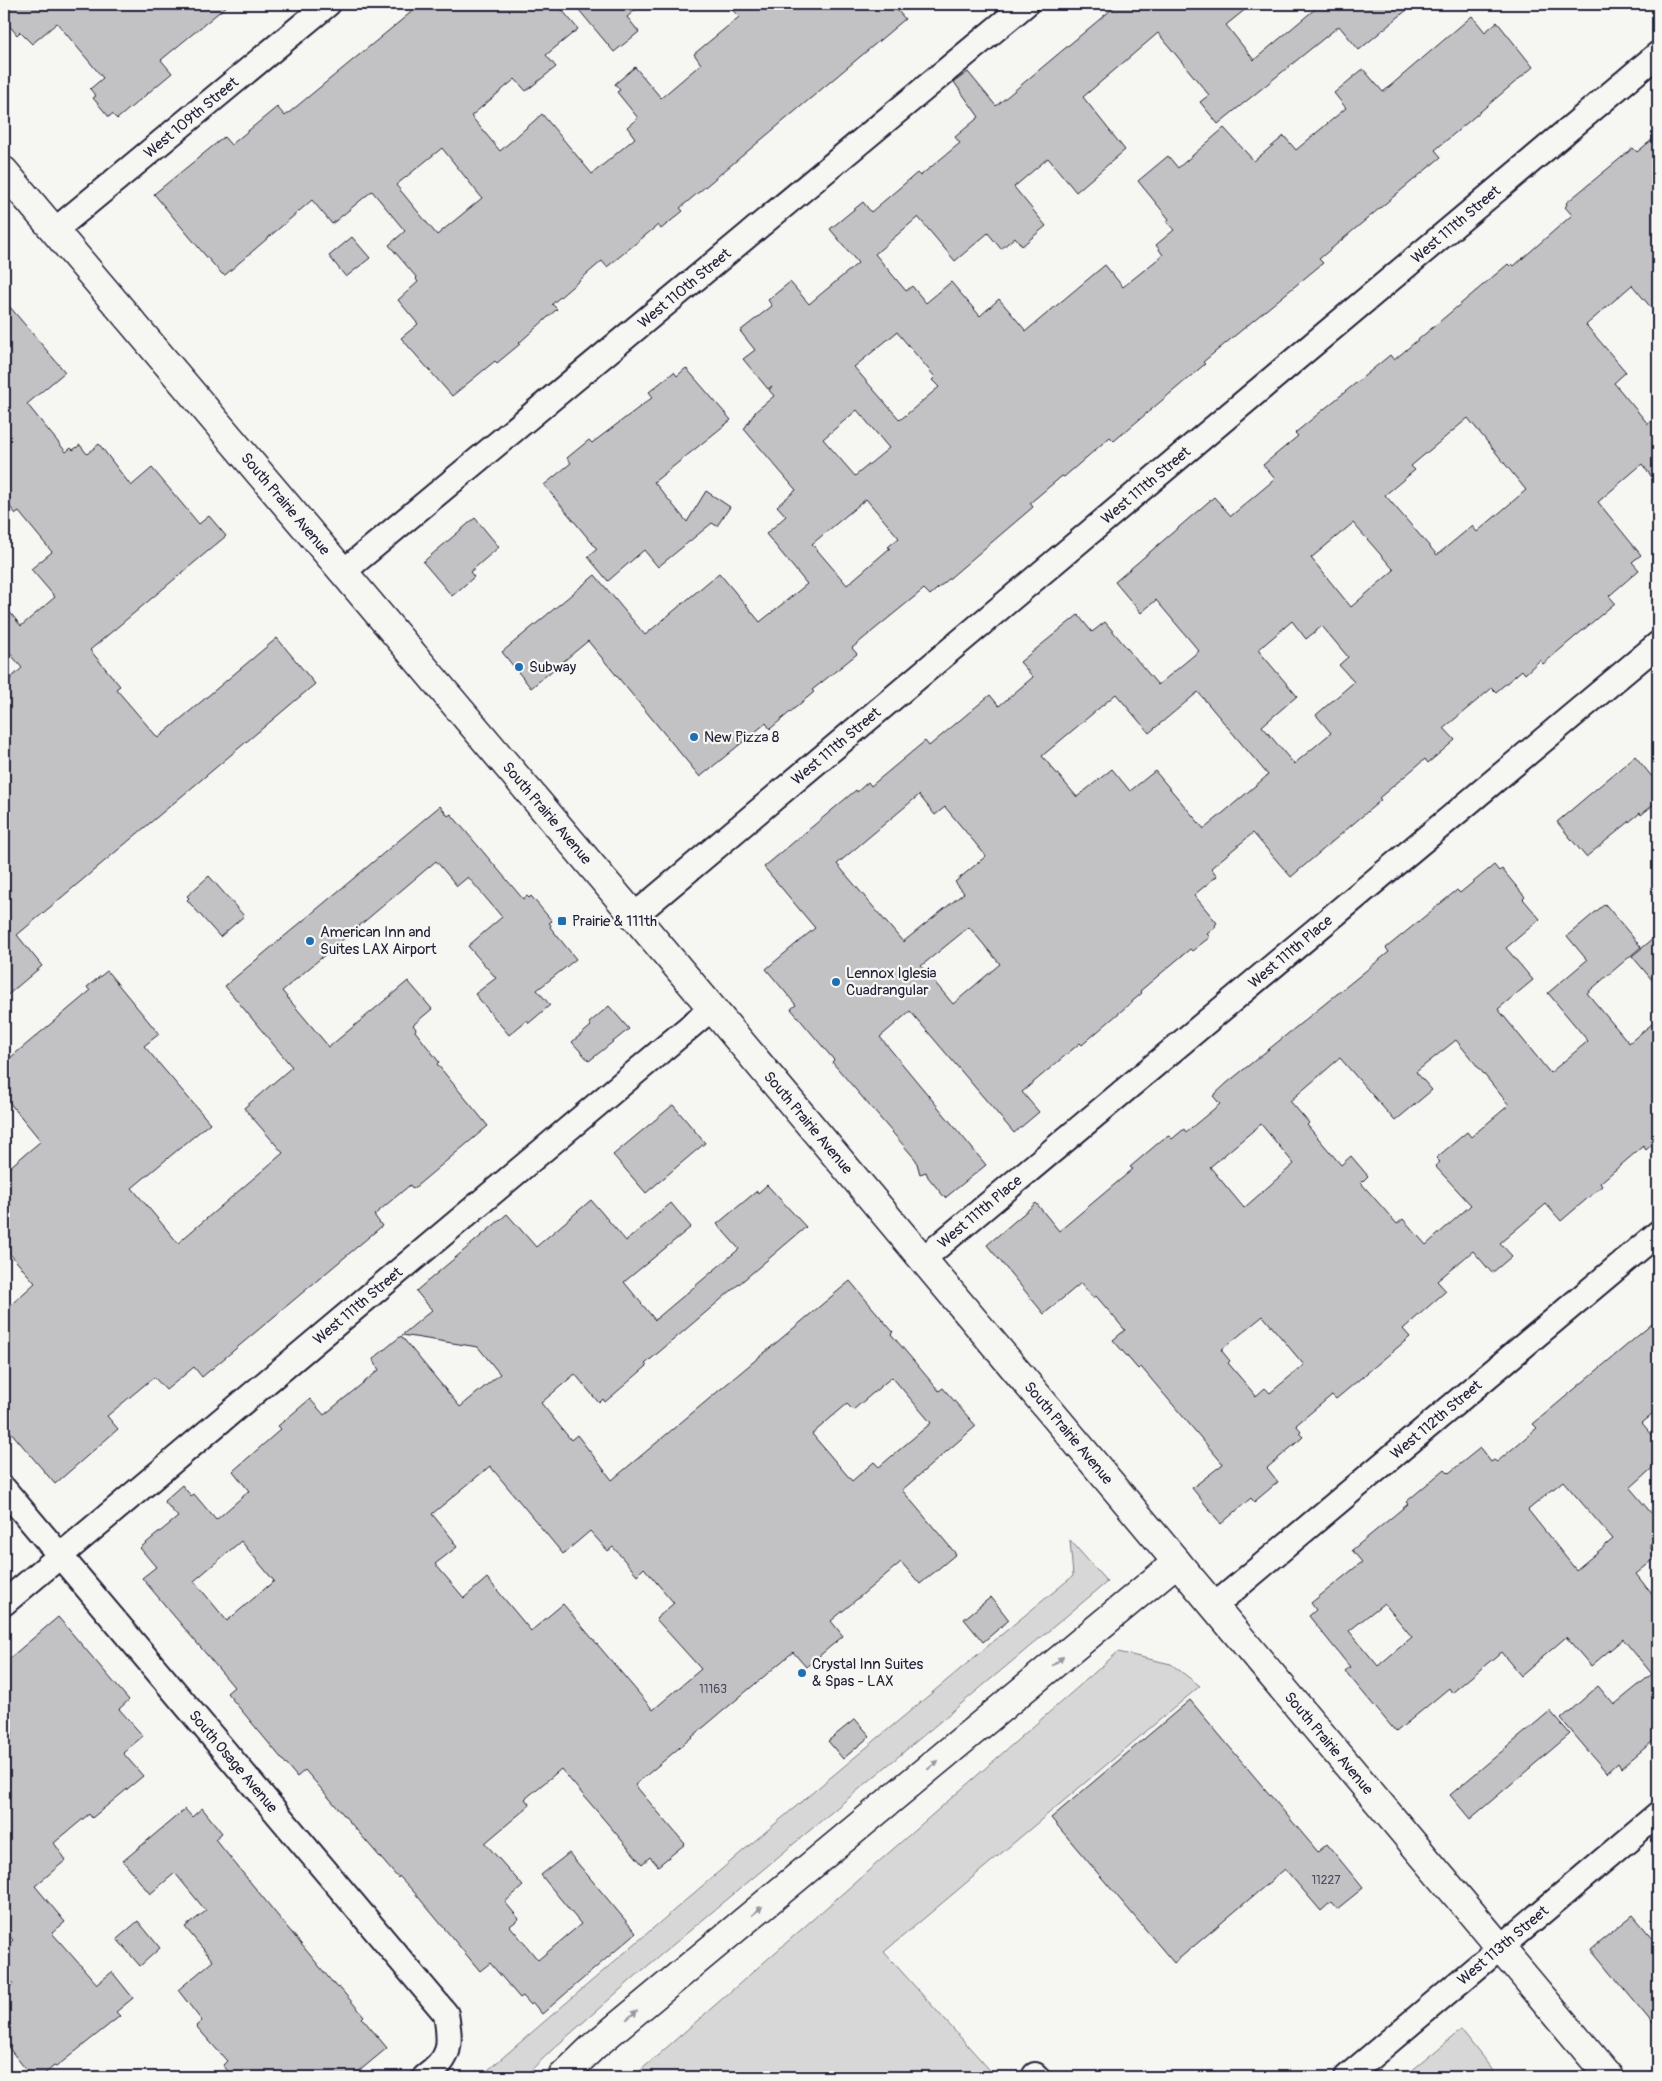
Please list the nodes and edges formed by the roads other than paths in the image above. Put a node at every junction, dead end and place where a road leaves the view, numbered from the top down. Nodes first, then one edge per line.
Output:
1 (328, 4) edge
2 (1026, 4) edge
3 (1658, 54) edge
4 (4, 170) edge
5 (54, 231) junction
6 (343, 572) junction
7 (1658, 644) edge
8 (634, 916) junction
9 (712, 1008) junction
10 (1658, 1233) edge
11 (923, 1258) junction
12 (4, 1489) edge
13 (60, 1556) junction
14 (1177, 1562) junction
15 (4, 1603) edge
16 (1214, 1606) junction
17 (1658, 1814) edge
18 (1500, 1948) junction
19 (594, 2046) junction
20 (425, 2077) edge
21 (562, 2077) edge
22 (578, 2077) edge
23 (1347, 2077) edge
24 (1609, 2077) edge

1 - 5 street, West 109th Street
2 - 6 street, West 110th Street
3 - 8 street, West 111th Street
4 - 5 main road, South Prairie Avenue
5 - 6 main road, South Prairie Avenue
6 - 8 main road, South Prairie Avenue
7 - 11 street, West 111th Place
8 - 9 main road, South Prairie Avenue
9 - 11 main road, South Prairie Avenue
9 - 13 street, West 111th Street
10 - 16 street, West 112th Street
11 - 14 main road, South Prairie Avenue
12 - 13 street, South Osage Avenue
13 - 15 street, West 111th Street
13 - 20 street, South Osage Avenue
14 - 16 main road, South Prairie Avenue
19 -> 14 main road
16 - 18 main road, South Prairie Avenue
17 - 18 street, West 113th Street
18 - 23 street, West 113th Street
18 - 24 main road, South Prairie Avenue
19 - 21 main road
19 - 22 main road

